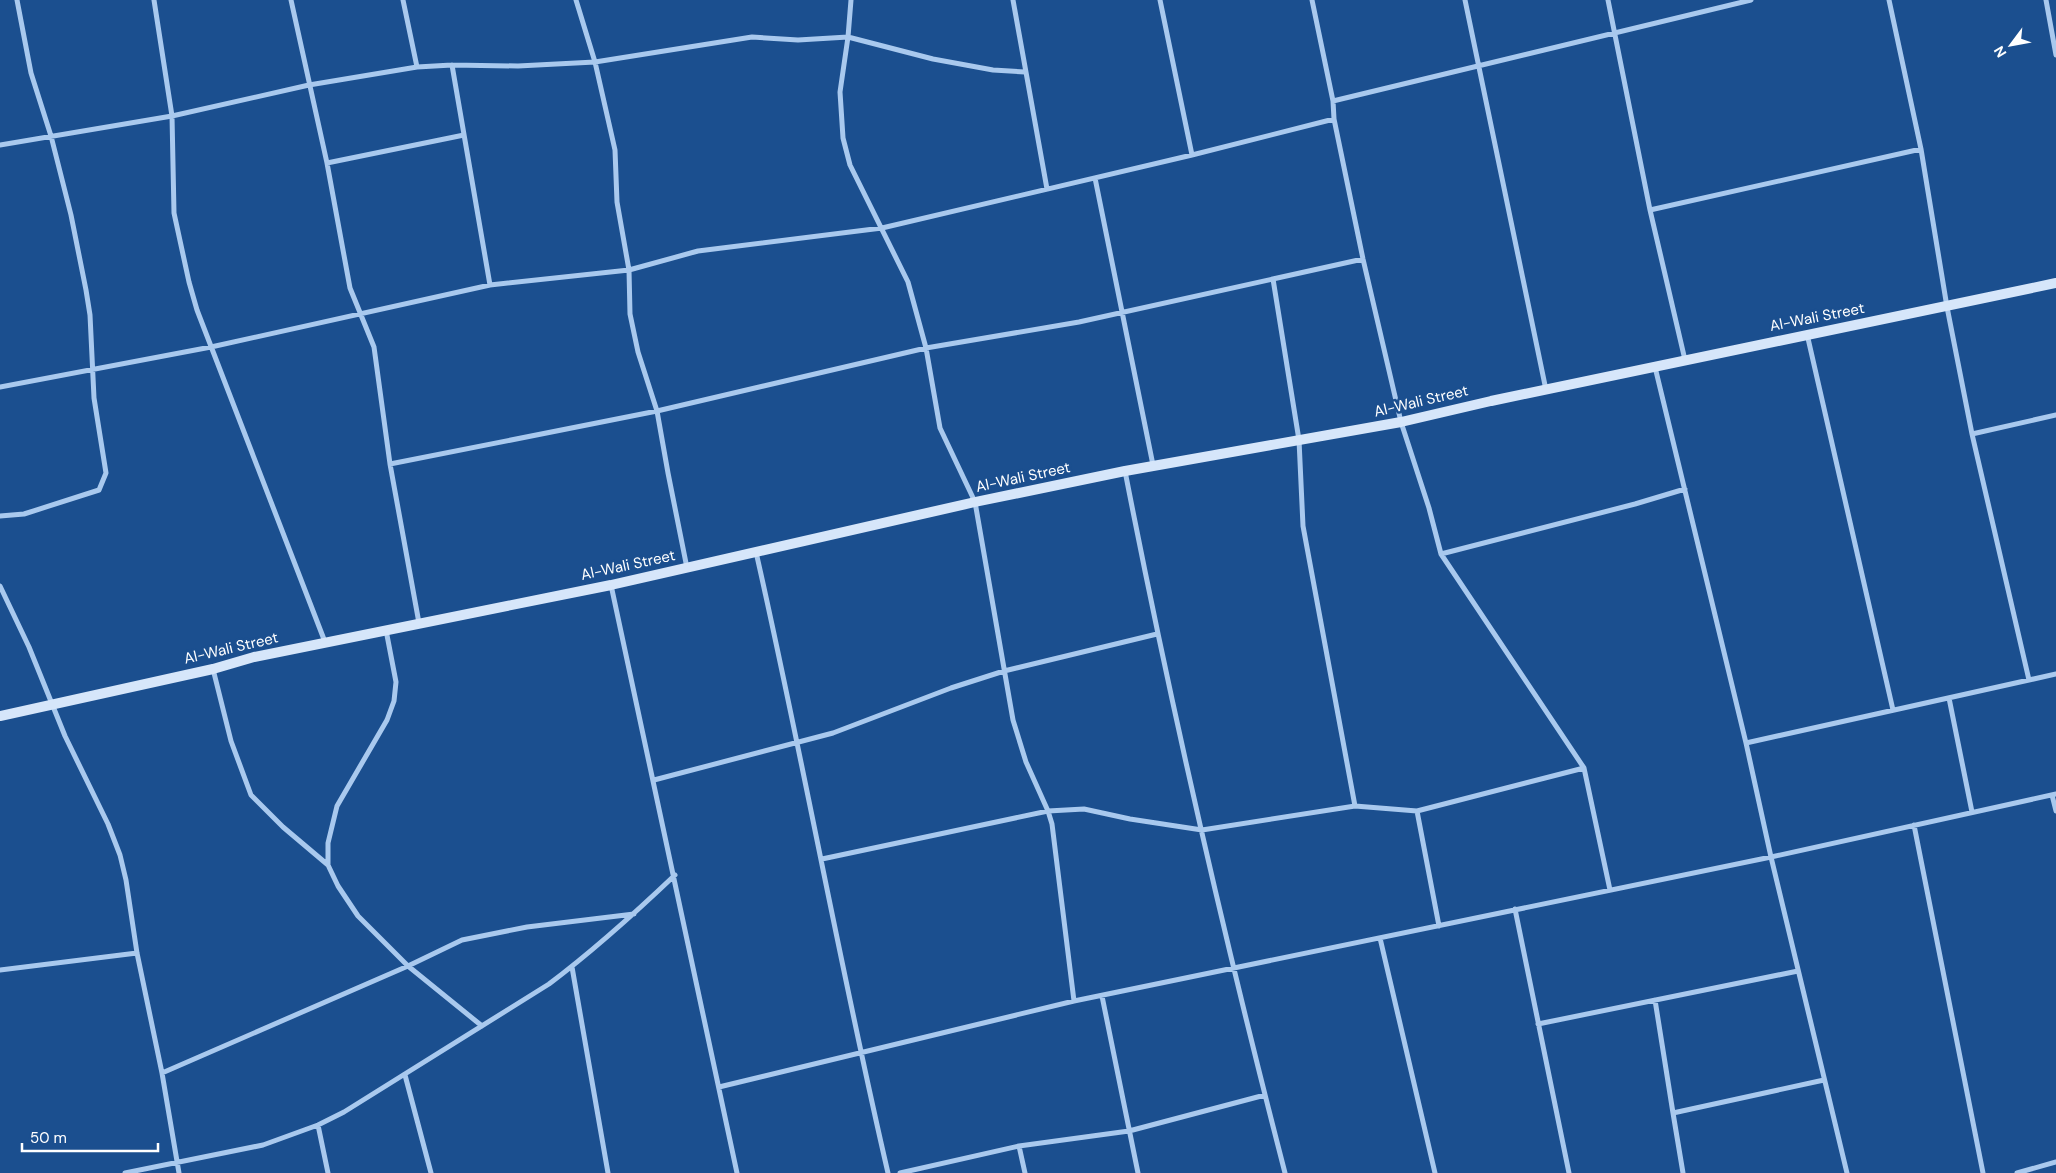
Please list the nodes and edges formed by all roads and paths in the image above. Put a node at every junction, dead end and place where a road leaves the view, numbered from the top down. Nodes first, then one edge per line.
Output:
1 (16, 0) edge
2 (154, 0) edge
3 (291, 0) edge
4 (403, 0) edge
5 (576, 0) edge
6 (850, 0) edge
7 (1013, 0) edge
8 (1160, 0) edge
9 (1312, 0) edge
10 (1466, 0) edge
11 (1608, 0) edge
12 (1751, 0) edge
13 (1889, 0) edge
14 (2046, 0) edge
15 (1725, 3) edge
16 (1614, 33) junction
17 (848, 37) junction
18 (2056, 55) edge
19 (595, 62) junction
20 (452, 65) junction
21 (1479, 66) junction
22 (417, 67) junction
23 (1025, 72) junction
24 (308, 85) junction
25 (1332, 101) junction
26 (172, 116) junction
27 (1334, 119) junction
28 (464, 135) junction
29 (51, 136) junction
30 (0, 145) edge
31 (1921, 149) junction
32 (1192, 155) junction
33 (327, 163) junction
34 (1095, 178) junction
35 (1047, 188) junction
36 (1650, 210) junction
37 (882, 228) junction
38 (1362, 259) junction
39 (629, 270) junction
40 (1273, 279) junction
41 (2056, 283) edge
42 (490, 285) junction
43 (1947, 307) junction
44 (1123, 312) junction
45 (361, 316) junction
46 (1807, 334) junction
47 (211, 347) junction
48 (926, 348) junction
49 (1685, 361) junction
50 (1654, 367) junction
51 (92, 369) junction
52 (0, 387) edge
53 (1546, 390) junction
54 (658, 411) junction
55 (2056, 415) edge
56 (1401, 422) junction
57 (1972, 434) junction
58 (1298, 440) junction
59 (390, 464) junction
60 (1153, 465) junction
61 (1125, 471) junction
62 (1685, 489) junction
63 (975, 502) junction
64 (0, 516) edge
65 (756, 552) junction
66 (1441, 554) junction
67 (687, 568) junction
68 (611, 585) junction
69 (0, 586) edge
70 (419, 623) junction
71 (386, 630) junction
72 (1157, 634) junction
73 (325, 642) junction
74 (213, 669) junction
75 (1004, 671) junction
76 (2056, 674) edge
77 (2029, 680) junction
78 (1949, 698) junction
79 (51, 704) junction
80 (1893, 710) junction
81 (0, 716) edge
82 (1746, 743) junction
83 (798, 744) junction
84 (1584, 768) junction
85 (654, 780) junction
86 (2054, 794) edge
87 (1355, 806) junction
88 (1048, 811) junction
89 (1417, 811) junction
90 (2056, 811) edge
91 (1972, 812) junction
92 (1914, 825) junction
93 (1202, 830) junction
94 (1770, 857) junction
95 (822, 859) junction
96 (328, 865) junction
97 (675, 875) junction
98 (1610, 890) junction
99 (1515, 909) junction
100 (634, 914) junction
101 (1439, 926) junction
102 (1380, 938) junction
103 (137, 953) junction
104 (408, 966) junction
105 (572, 967) junction
106 (1234, 968) junction
107 (0, 970) edge
108 (1798, 972) junction
109 (1102, 996) junction
110 (1656, 1000) junction
111 (1074, 1002) junction
112 (1538, 1024) junction
113 (482, 1026) junction
114 (860, 1054) junction
115 (162, 1073) junction
116 (405, 1075) junction
117 (1824, 1080) junction
118 (719, 1087) junction
119 (1265, 1095) junction
120 (1673, 1113) junction
121 (318, 1125) junction
122 (1129, 1131) junction
123 (1019, 1146) junction
124 (178, 1161) junction
125 (2056, 1162) edge
126 (2041, 1170) edge
127 (124, 1173) edge
128 (179, 1173) edge
129 (328, 1173) edge
130 (431, 1173) edge
131 (608, 1173) edge
132 (738, 1173) edge
133 (888, 1173) edge
134 (900, 1173) edge
135 (1025, 1173) edge
136 (1138, 1173) edge
137 (1285, 1173) edge
138 (1435, 1173) edge
139 (1569, 1173) edge
140 (1683, 1173) edge
141 (1847, 1173) edge
142 (1983, 1173) edge
143 (2017, 1173) edge

1 - 29 street
2 - 26 street
3 - 24 street
4 - 22 street
5 - 19 street
6 - 17 street
7 - 23 street
8 - 32 street
9 - 25 street
10 - 21 street
11 - 16 street
12 - 15 street
13 - 31 street
14 - 18 street
15 - 16 street
16 - 21 street
16 - 36 street
17 - 19 street
17 - 23 street
17 - 37 street
19 - 20 street
19 - 39 street
20 - 22 street
20 - 28 street
21 - 25 street
21 - 53 street
22 - 24 street
23 - 35 street
24 - 26 street
24 - 33 street
25 - 27 street
26 - 29 street
26 - 47 street
27 - 32 street
27 - 38 street
28 - 33 street
28 - 42 street
29 - 30 street
29 - 51 street
31 - 36 street
31 - 43 street
32 - 34 street
33 - 45 street
34 - 35 street
34 - 44 street
35 - 37 street
36 - 49 street
37 - 39 street
37 - 48 street
38 - 40 street
38 - 56 street
39 - 42 street
39 - 54 street
40 - 44 street
40 - 58 street
41 - 43 main road, Al-Wali Street
42 - 45 street
43 - 46 main road, Al-Wali Street
43 - 57 street
44 - 48 street
44 - 60 street
45 - 47 street
45 - 59 street
46 - 49 main road, Al-Wali Street
46 - 80 street
47 - 51 street
47 - 73 street
48 - 54 street
48 - 63 street
49 - 50 main road, Al-Wali Street
50 - 53 main road, Al-Wali Street
50 - 62 street
51 - 52 street
51 - 64 street
53 - 56 main road, Al-Wali Street
54 - 59 street
54 - 67 street
55 - 57 street
56 - 58 main road, Al-Wali Street
56 - 66 street
57 - 77 street
58 - 60 main road, Al-Wali Street
58 - 87 street
59 - 70 street
60 - 61 main road, Al-Wali Street
61 - 63 main road, Al-Wali Street
61 - 72 street
62 - 66 street
62 - 82 street
63 - 65 main road, Al-Wali Street
63 - 75 street
65 - 67 main road, Al-Wali Street
65 - 83 street
66 - 84 street
67 - 68 main road, Al-Wali Street
68 - 70 main road, Al-Wali Street
68 - 85 street
69 - 79 street
70 - 71 main road, Al-Wali Street
71 - 73 main road, Al-Wali Street
71 - 96 street
72 - 75 street
72 - 93 street
73 - 74 main road, Al-Wali Street
74 - 79 main road, Al-Wali Street
74 - 96 street
75 - 83 street
75 - 88 street
76 - 77 street
77 - 78 street
78 - 80 street
78 - 91 street
79 - 81 main road, Al-Wali Street
79 - 103 street
80 - 82 street
82 - 94 street
83 - 85 street
83 - 95 street
84 - 89 street
84 - 98 street
85 - 97 street
86 - 90 street
86 - 91 street
87 - 89 street
87 - 93 street
88 - 93 street
88 - 95 street
88 - 111 street
89 - 101 street
91 - 92 street
92 - 94 street
92 - 142 street
93 - 106 street
94 - 98 street
94 - 108 street
95 - 114 street
96 - 104 street
97 - 100 street
97 - 118 street
98 - 99 street
99 - 101 street
99 - 112 street
100 - 104 street
100 - 105 street
101 - 102 street
102 - 106 street
102 - 138 street
103 - 107 street
103 - 115 street
104 - 113 street
104 - 115 street
105 - 113 street
105 - 131 street
106 - 109 street
106 - 119 street
108 - 110 street
108 - 117 street
109 - 111 street
109 - 122 street
110 - 112 street
110 - 120 street
111 - 114 street
112 - 139 street
113 - 116 street
114 - 118 street
114 - 133 street
115 - 124 street
116 - 121 street
116 - 130 street
117 - 120 street
117 - 141 street
118 - 132 street
119 - 122 street
119 - 137 street
120 - 140 street
121 - 124 street
121 - 129 street
122 - 123 street
122 - 136 street
123 - 134 street
123 - 135 street
124 - 127 street
124 - 128 street
125 - 126 street
126 - 143 street

